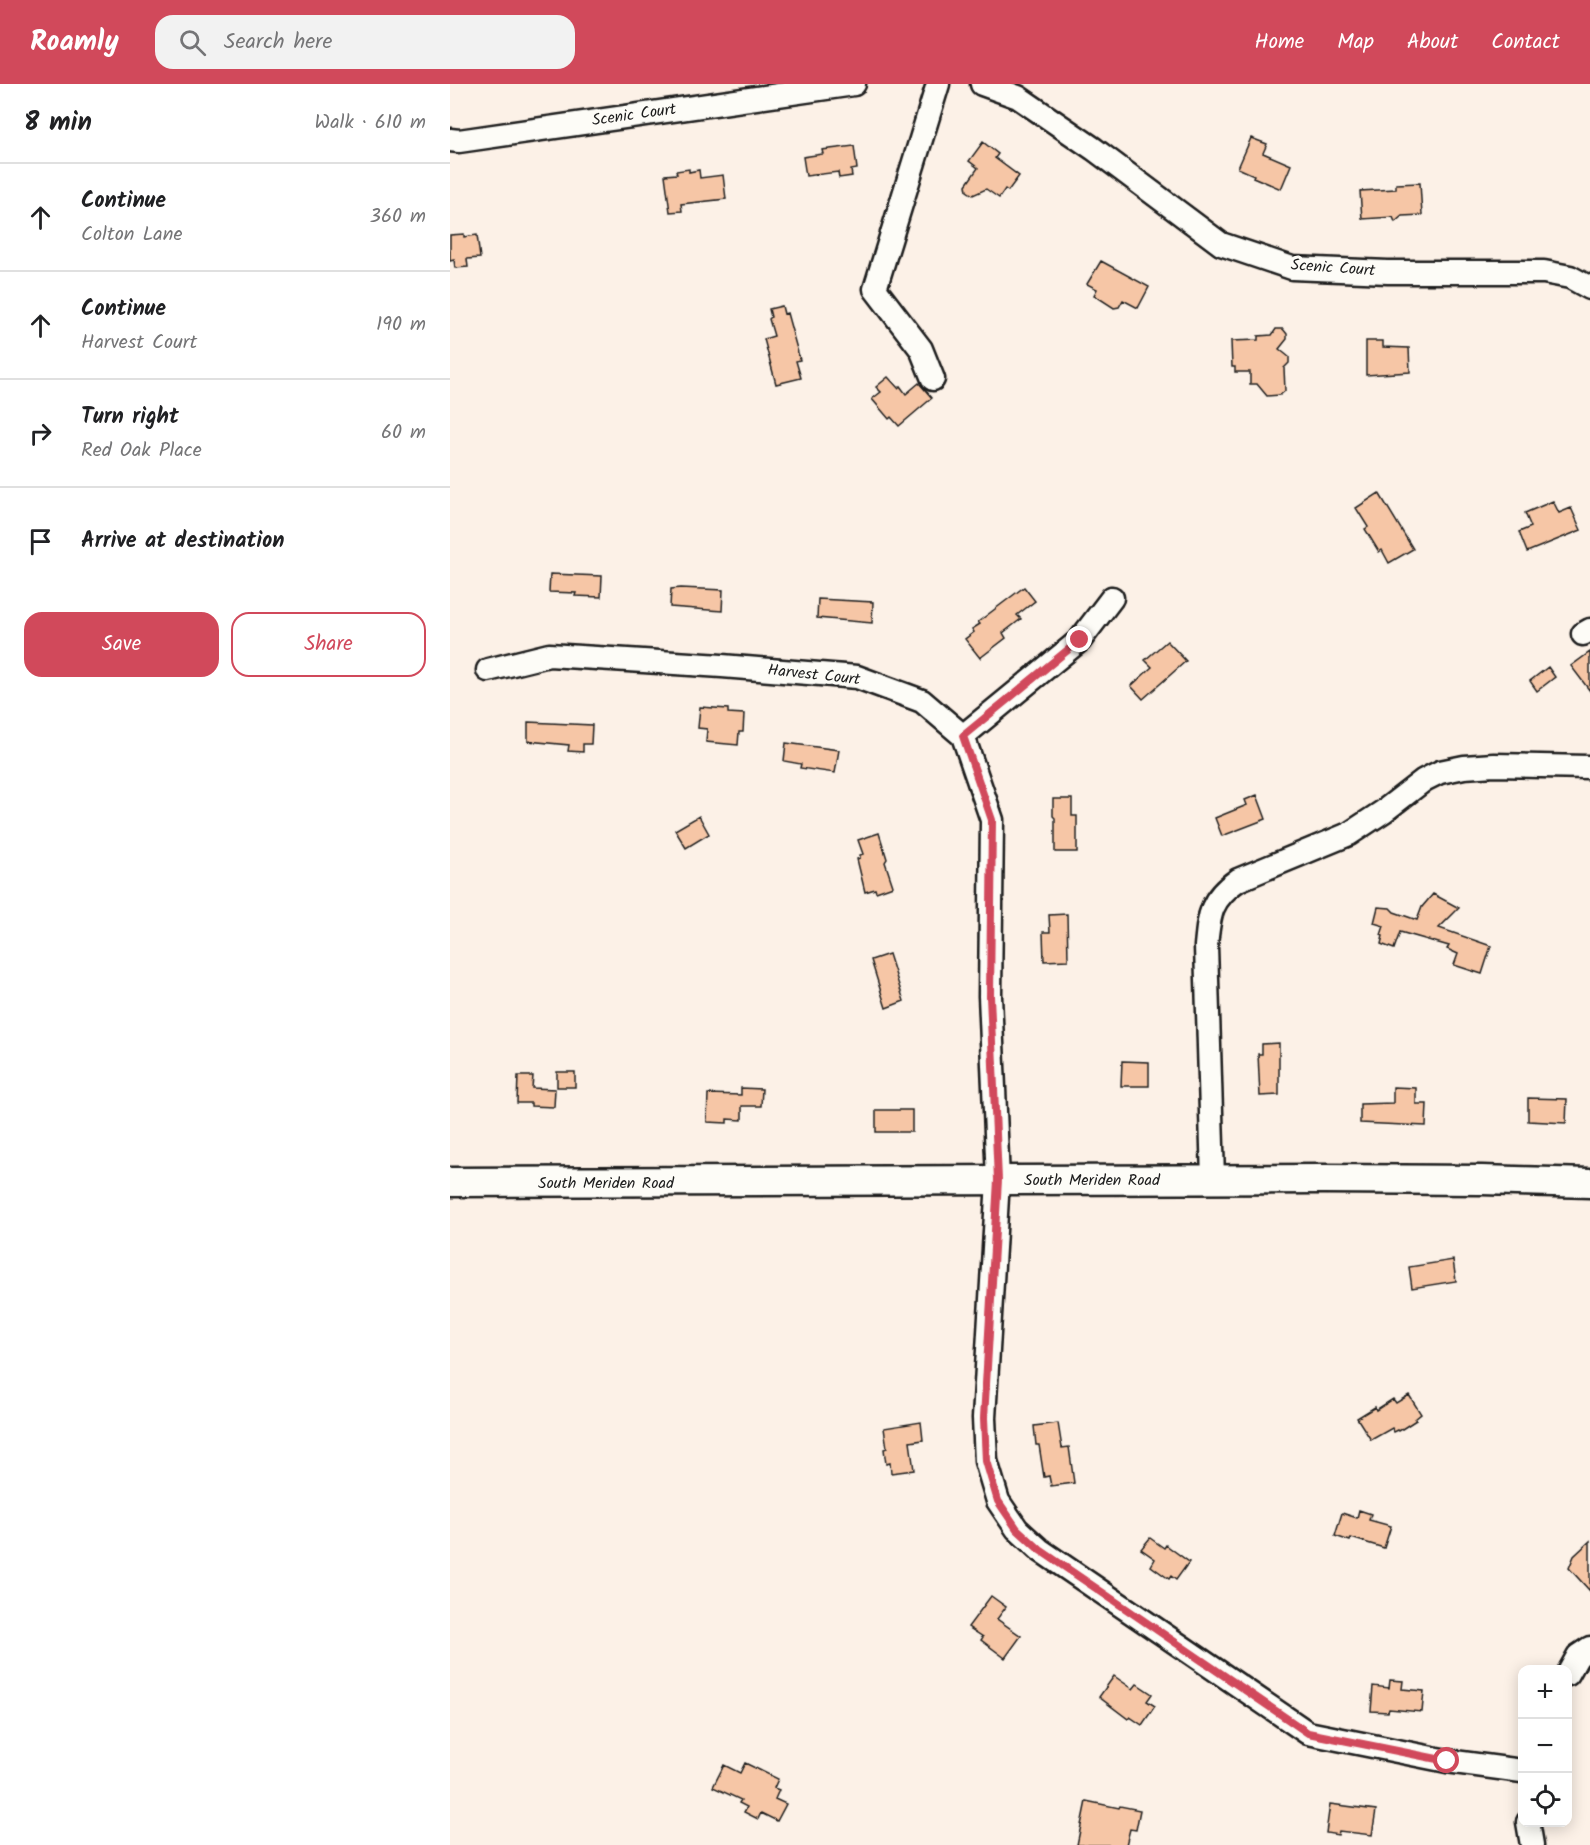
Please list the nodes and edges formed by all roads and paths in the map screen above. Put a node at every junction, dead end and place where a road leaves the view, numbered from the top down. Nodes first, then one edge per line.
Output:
1 (854, 84) edge
2 (938, 84) edge
3 (982, 84) edge
4 (450, 140) edge
5 (1590, 288) edge
6 (933, 379) dead end
7 (1112, 598) dead end
8 (488, 670) dead end
9 (963, 736) junction
10 (1588, 767) dead end
11 (1213, 1179) junction
12 (998, 1180) junction
13 (450, 1182) edge
14 (1590, 1183) edge
15 (1590, 1648) edge
16 (1572, 1667) edge
17 (1518, 1770) edge
18 (1529, 1827) edge
19 (1532, 1845) edge

1 - 4 street, Scenic Court
2 - 6 street
3 - 5 street, Scenic Court
7 - 9 street
8 - 9 street, Harvest Court
9 - 12 street
10 - 11 street
11 - 12 main road, South Meriden Road
11 - 14 main road, South Meriden Road
12 - 13 main road, South Meriden Road
12 - 17 street
15 - 16 street
18 - 19 street

